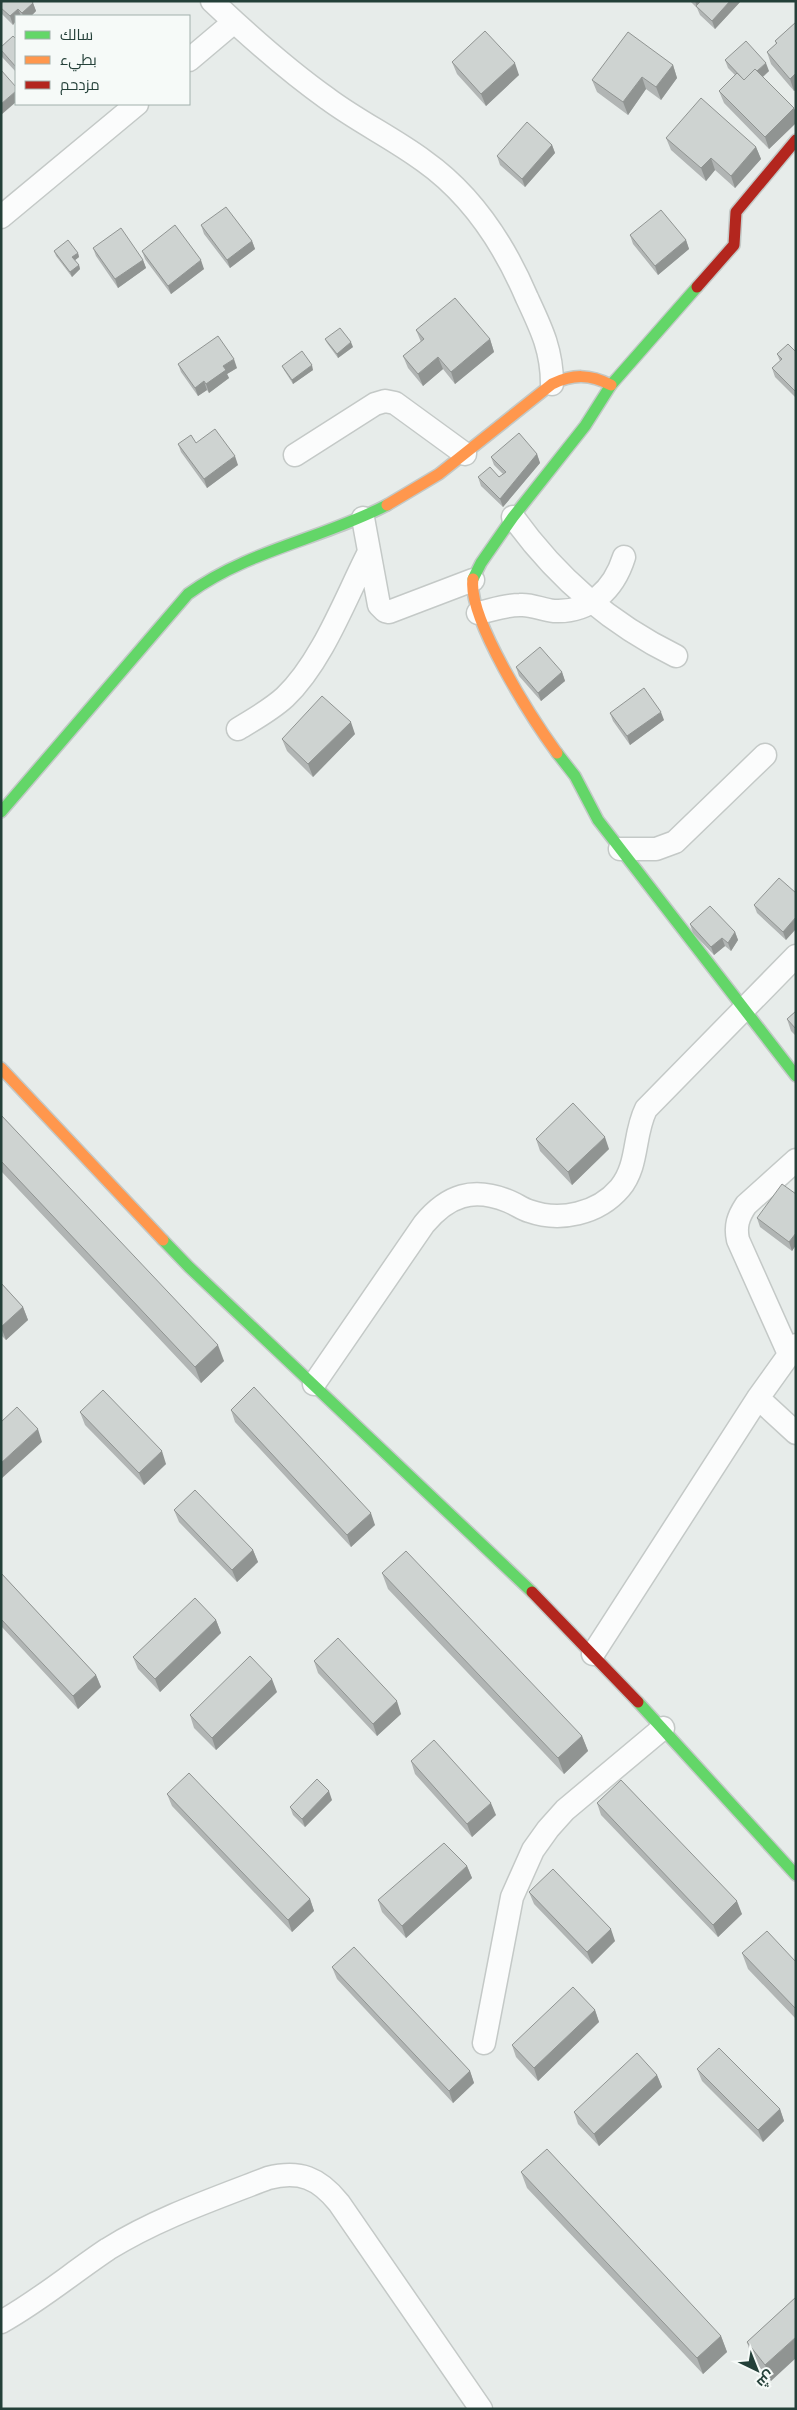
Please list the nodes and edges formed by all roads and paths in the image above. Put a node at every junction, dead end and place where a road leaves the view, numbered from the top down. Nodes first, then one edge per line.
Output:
1 (212, 1) edge
2 (234, 22) junction
3 (190, 59) edge
4 (135, 105) edge
5 (796, 140) edge
6 (1, 217) edge
7 (552, 384) junction
8 (611, 385) junction
9 (465, 454) junction
10 (295, 455) dead end
11 (362, 518) junction
12 (513, 518) junction
13 (369, 552) junction
14 (624, 557) dead end
15 (473, 580) junction
16 (591, 603) junction
17 (478, 613) junction
18 (676, 656) dead end
19 (238, 729) dead end
20 (765, 755) dead end
21 (1, 812) edge
22 (620, 849) junction
23 (796, 956) edge
24 (742, 1010) junction
25 (4, 1075) edge
26 (796, 1076) edge
27 (796, 1160) edge
28 (793, 1350) edge
29 (314, 1384) junction
30 (758, 1398) junction
31 (796, 1433) edge
32 (593, 1654) junction
33 (663, 1728) junction
34 (796, 1876) edge
35 (484, 2043) dead end
36 (1, 2322) edge
37 (481, 2409) edge

1 - 2 street
2 - 3 street
2 - 7 street
4 - 6 street
5 - 8 street
7 - 8 street
7 - 9 street
8 - 12 street
9 - 10 street
9 - 11 street
11 - 13 street
11 - 21 street
12 - 15 street
12 - 16 street
13 - 15 street
13 - 19 street
14 - 16 street
15 - 17 street
16 - 17 street
16 - 18 street
17 - 22 street
20 - 22 street
22 - 24 street
23 - 24 street
24 - 26 street
24 - 29 street
25 - 29 street
27 - 28 street
28 - 30 street
29 - 32 street
30 - 31 street
30 - 32 street
32 - 33 street
33 - 34 street
33 - 35 street
36 - 37 street

